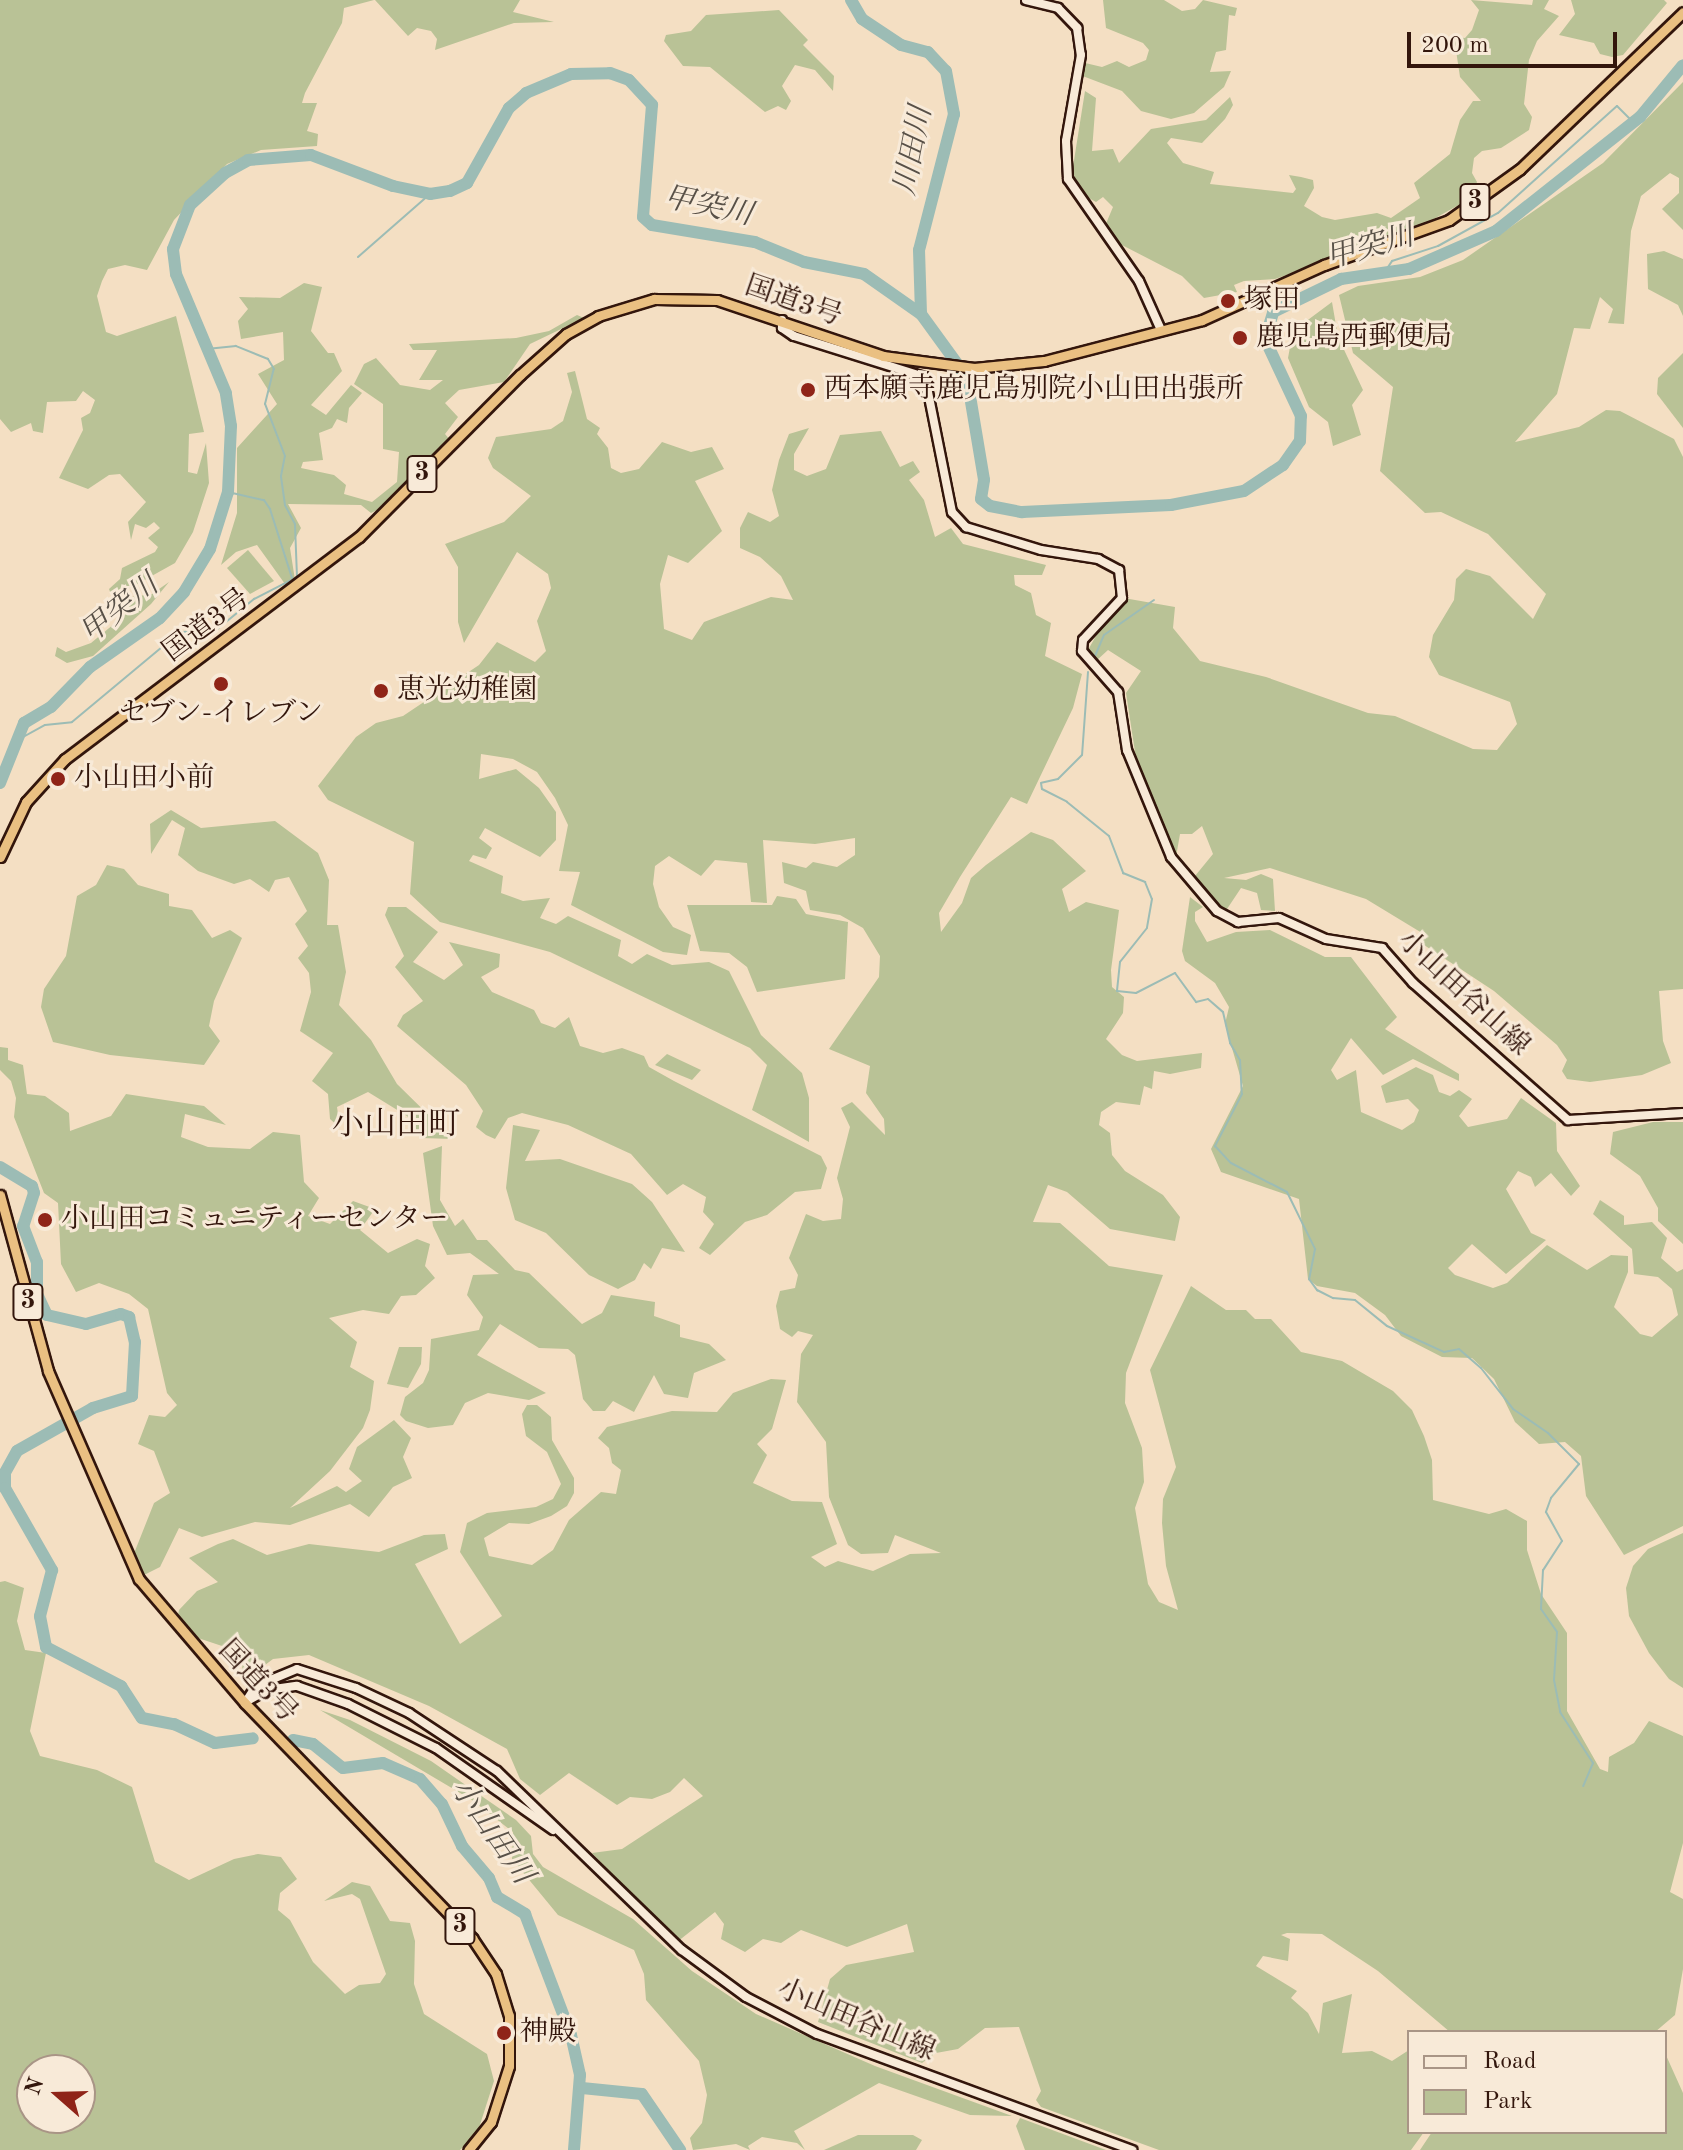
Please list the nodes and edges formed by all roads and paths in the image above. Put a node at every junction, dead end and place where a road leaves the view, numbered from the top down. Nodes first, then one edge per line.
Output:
1 (1026, 0) edge
2 (1683, 12) edge
3 (782, 320) junction
4 (1161, 330) junction
5 (0, 857) edge
6 (1683, 1113) edge
7 (0, 1195) edge
8 (245, 1703) junction
9 (564, 1837) junction
10 (468, 2150) edge
11 (1132, 2150) edge

1 - 4 main road
2 - 4 highway, 国道3号 / 3
3 - 4 highway, 国道3号 / 3
3 - 5 highway, 国道3号 / 3
3 - 6 main road, 小山田谷山線
7 - 8 highway, 国道3号 / 3
8 - 9 main road, 小山田谷山線
8 - 9 main road, 小山田谷山線
8 - 10 highway, 国道3号 / 3
9 - 11 main road, 小山田谷山線

